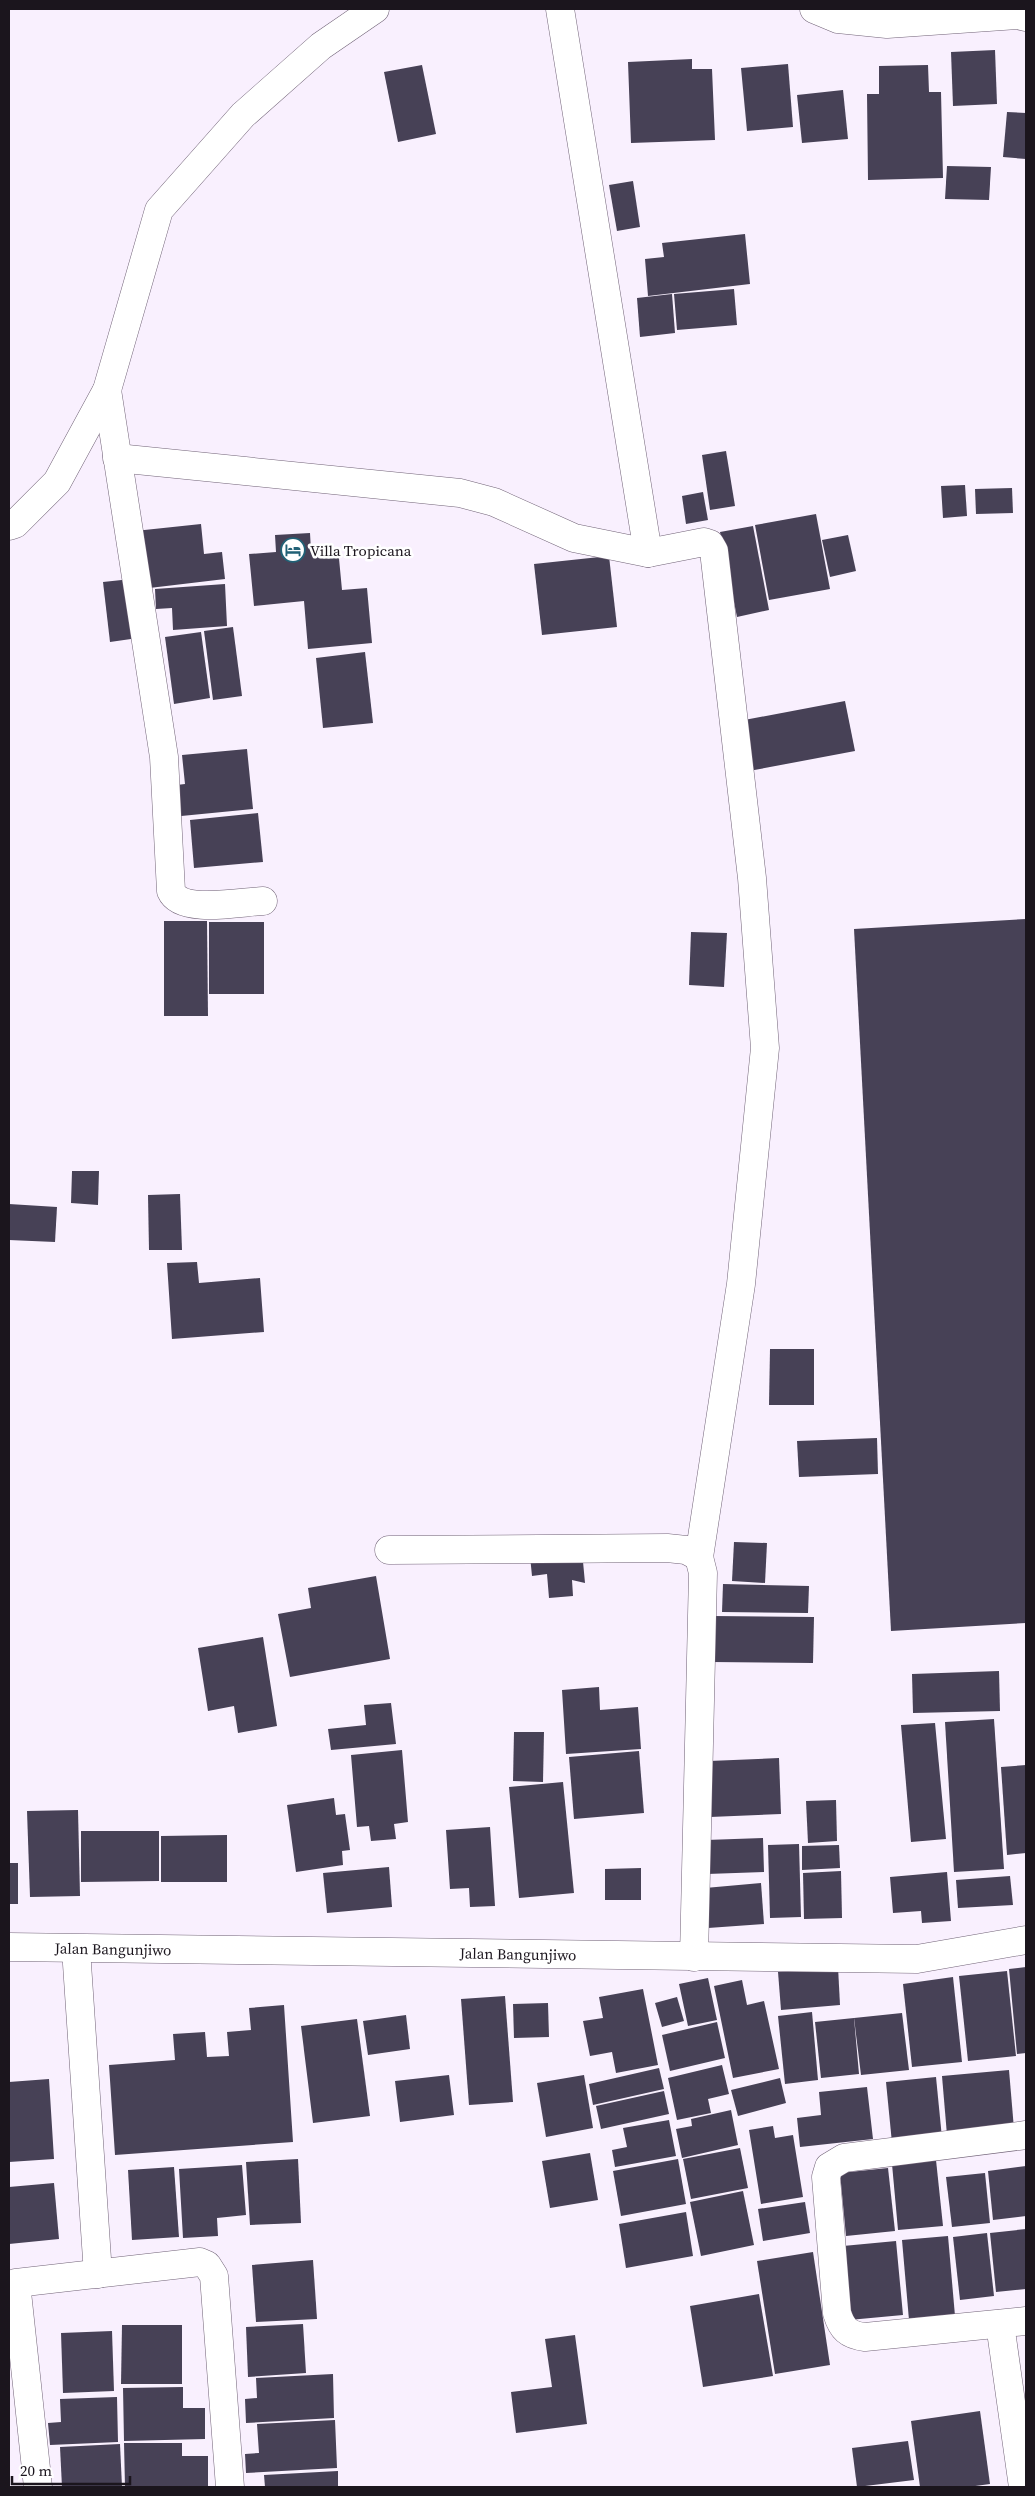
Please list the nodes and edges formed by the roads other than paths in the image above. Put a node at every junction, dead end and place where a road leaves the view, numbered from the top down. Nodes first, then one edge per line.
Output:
1 (375, 9) edge
2 (560, 9) edge
3 (814, 9) edge
4 (1026, 17) edge
5 (107, 390) junction
6 (117, 458) junction
7 (9, 526) edge
8 (648, 553) junction
9 (262, 901) dead end
10 (389, 1550) dead end
11 (699, 1557) junction
12 (1026, 1940) edge
13 (9, 1948) edge
14 (76, 1949) junction
15 (694, 1956) junction
16 (1026, 2135) edge
17 (98, 2274) junction
18 (12, 2283) edge
19 (1013, 2323) edge
20 (38, 2487) edge
21 (230, 2487) edge
22 (1023, 2487) edge

1 - 5 street
2 - 8 street
3 - 4 street
5 - 6 street
5 - 7 street
6 - 8 street
6 - 9 street
8 - 11 street
10 - 11 street
11 - 15 street
12 - 15 street, Jalan Bangunjiwo
13 - 14 street, Jalan Bangunjiwo
14 - 15 street, Jalan Bangunjiwo
14 - 17 street
16 - 19 street
17 - 18 street
17 - 21 street
18 - 20 street
19 - 22 street

